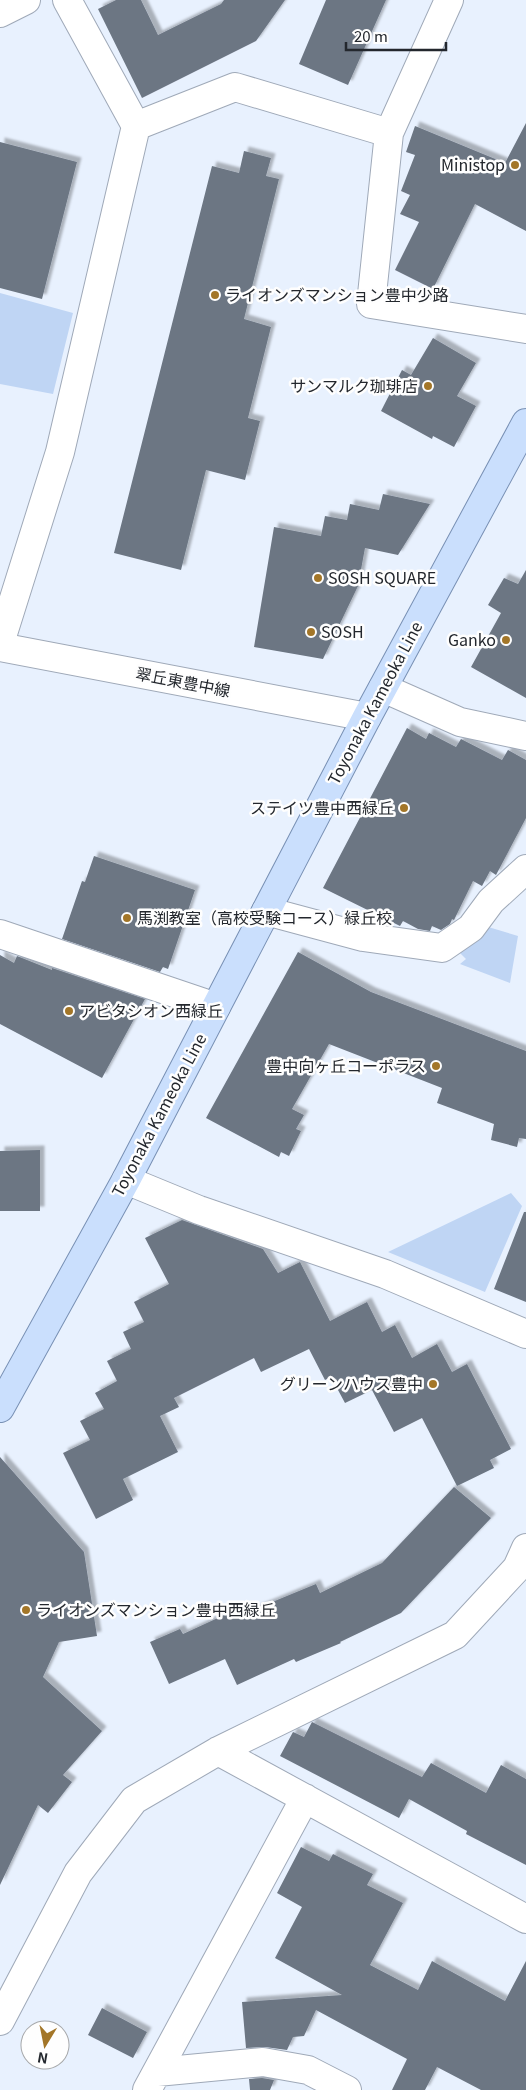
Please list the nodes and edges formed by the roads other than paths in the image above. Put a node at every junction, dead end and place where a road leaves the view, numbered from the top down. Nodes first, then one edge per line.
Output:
1 (26, 0) edge
2 (67, 0) edge
3 (449, 0) edge
4 (0, 13) edge
5 (136, 126) junction
6 (388, 133) junction
7 (526, 329) edge
8 (526, 423) edge
9 (0, 643) edge
10 (0, 647) edge
11 (383, 688) junction
12 (367, 718) junction
13 (526, 736) edge
14 (526, 869) edge
15 (266, 911) junction
16 (0, 934) edge
17 (216, 1007) junction
18 (126, 1180) junction
19 (526, 1334) edge
20 (3, 1394) edge
21 (526, 1548) edge
22 (218, 1751) junction
23 (305, 1798) junction
24 (526, 1919) edge
25 (0, 2021) edge
26 (303, 2080) edge
27 (152, 2081) edge
28 (347, 2090) edge

1 - 4 street
2 - 5 street
3 - 6 street
5 - 6 street
5 - 9 street
6 - 7 street
8 - 11 main road, Toyonaka Kameoka Line
10 - 12 street, 翠丘東豊中線
11 - 12 main road, Toyonaka Kameoka Line
11 - 13 street
12 - 15 main road, Toyonaka Kameoka Line
14 - 15 street
15 - 17 main road, Toyonaka Kameoka Line
16 - 17 street
17 - 18 main road, Toyonaka Kameoka Line
18 - 19 street
18 - 20 main road, Toyonaka Kameoka Line
21 - 22 street
22 - 23 street
22 - 25 street
23 - 24 street
23 - 27 street
26 - 27 street
26 - 28 street

